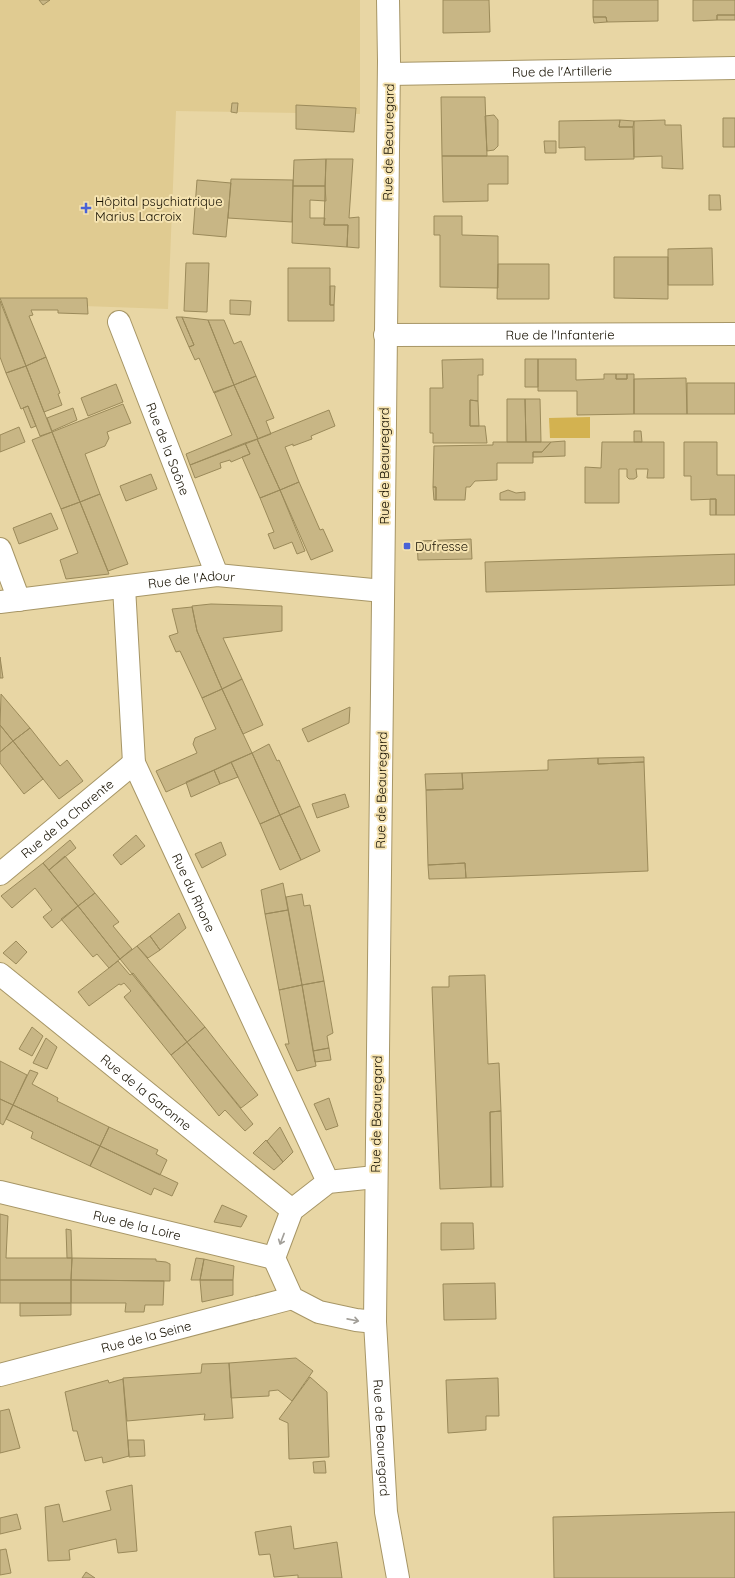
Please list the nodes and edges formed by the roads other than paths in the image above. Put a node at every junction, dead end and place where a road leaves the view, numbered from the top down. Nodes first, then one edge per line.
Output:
1 (388, 0) edge
2 (735, 68) edge
3 (389, 74) junction
4 (119, 322) dead end
5 (735, 334) edge
6 (385, 335) junction
7 (0, 549) edge
8 (217, 575) junction
9 (124, 587) junction
10 (383, 591) junction
11 (10, 601) edge
12 (134, 763) junction
13 (0, 874) edge
14 (0, 974) edge
15 (375, 1177) junction
16 (328, 1182) junction
17 (0, 1192) edge
18 (292, 1210) junction
19 (274, 1258) junction
20 (292, 1298) junction
21 (375, 1322) junction
22 (0, 1375) edge
23 (398, 1578) edge

1 - 3 street, Rue de Beauregard
2 - 3 street, Rue de l'Artillerie
3 - 6 street, Rue de Beauregard
4 - 8 street, Rue de la Saône
5 - 6 street, Rue de l'Infanterie
6 - 10 street, Rue de Beauregard
7 - 11 street
8 - 9 street, Rue de l'Adour
8 - 10 street, Rue de l'Adour
9 - 11 street, Rue de l'Adour
9 - 12 street, Rue du Rhone
10 - 15 street, Rue de Beauregard
12 - 13 street, Rue de la Charente
12 - 16 street, Rue du Rhone
14 - 18 street, Rue de la Garonne
15 - 16 street
15 - 21 street, Rue de Beauregard
16 - 18 street
17 - 19 street, Rue de la Loire
18 -> 19 street
19 - 20 street
20 -> 21 street
20 - 22 street, Rue de la Seine
21 - 23 street, Rue de Beauregard

